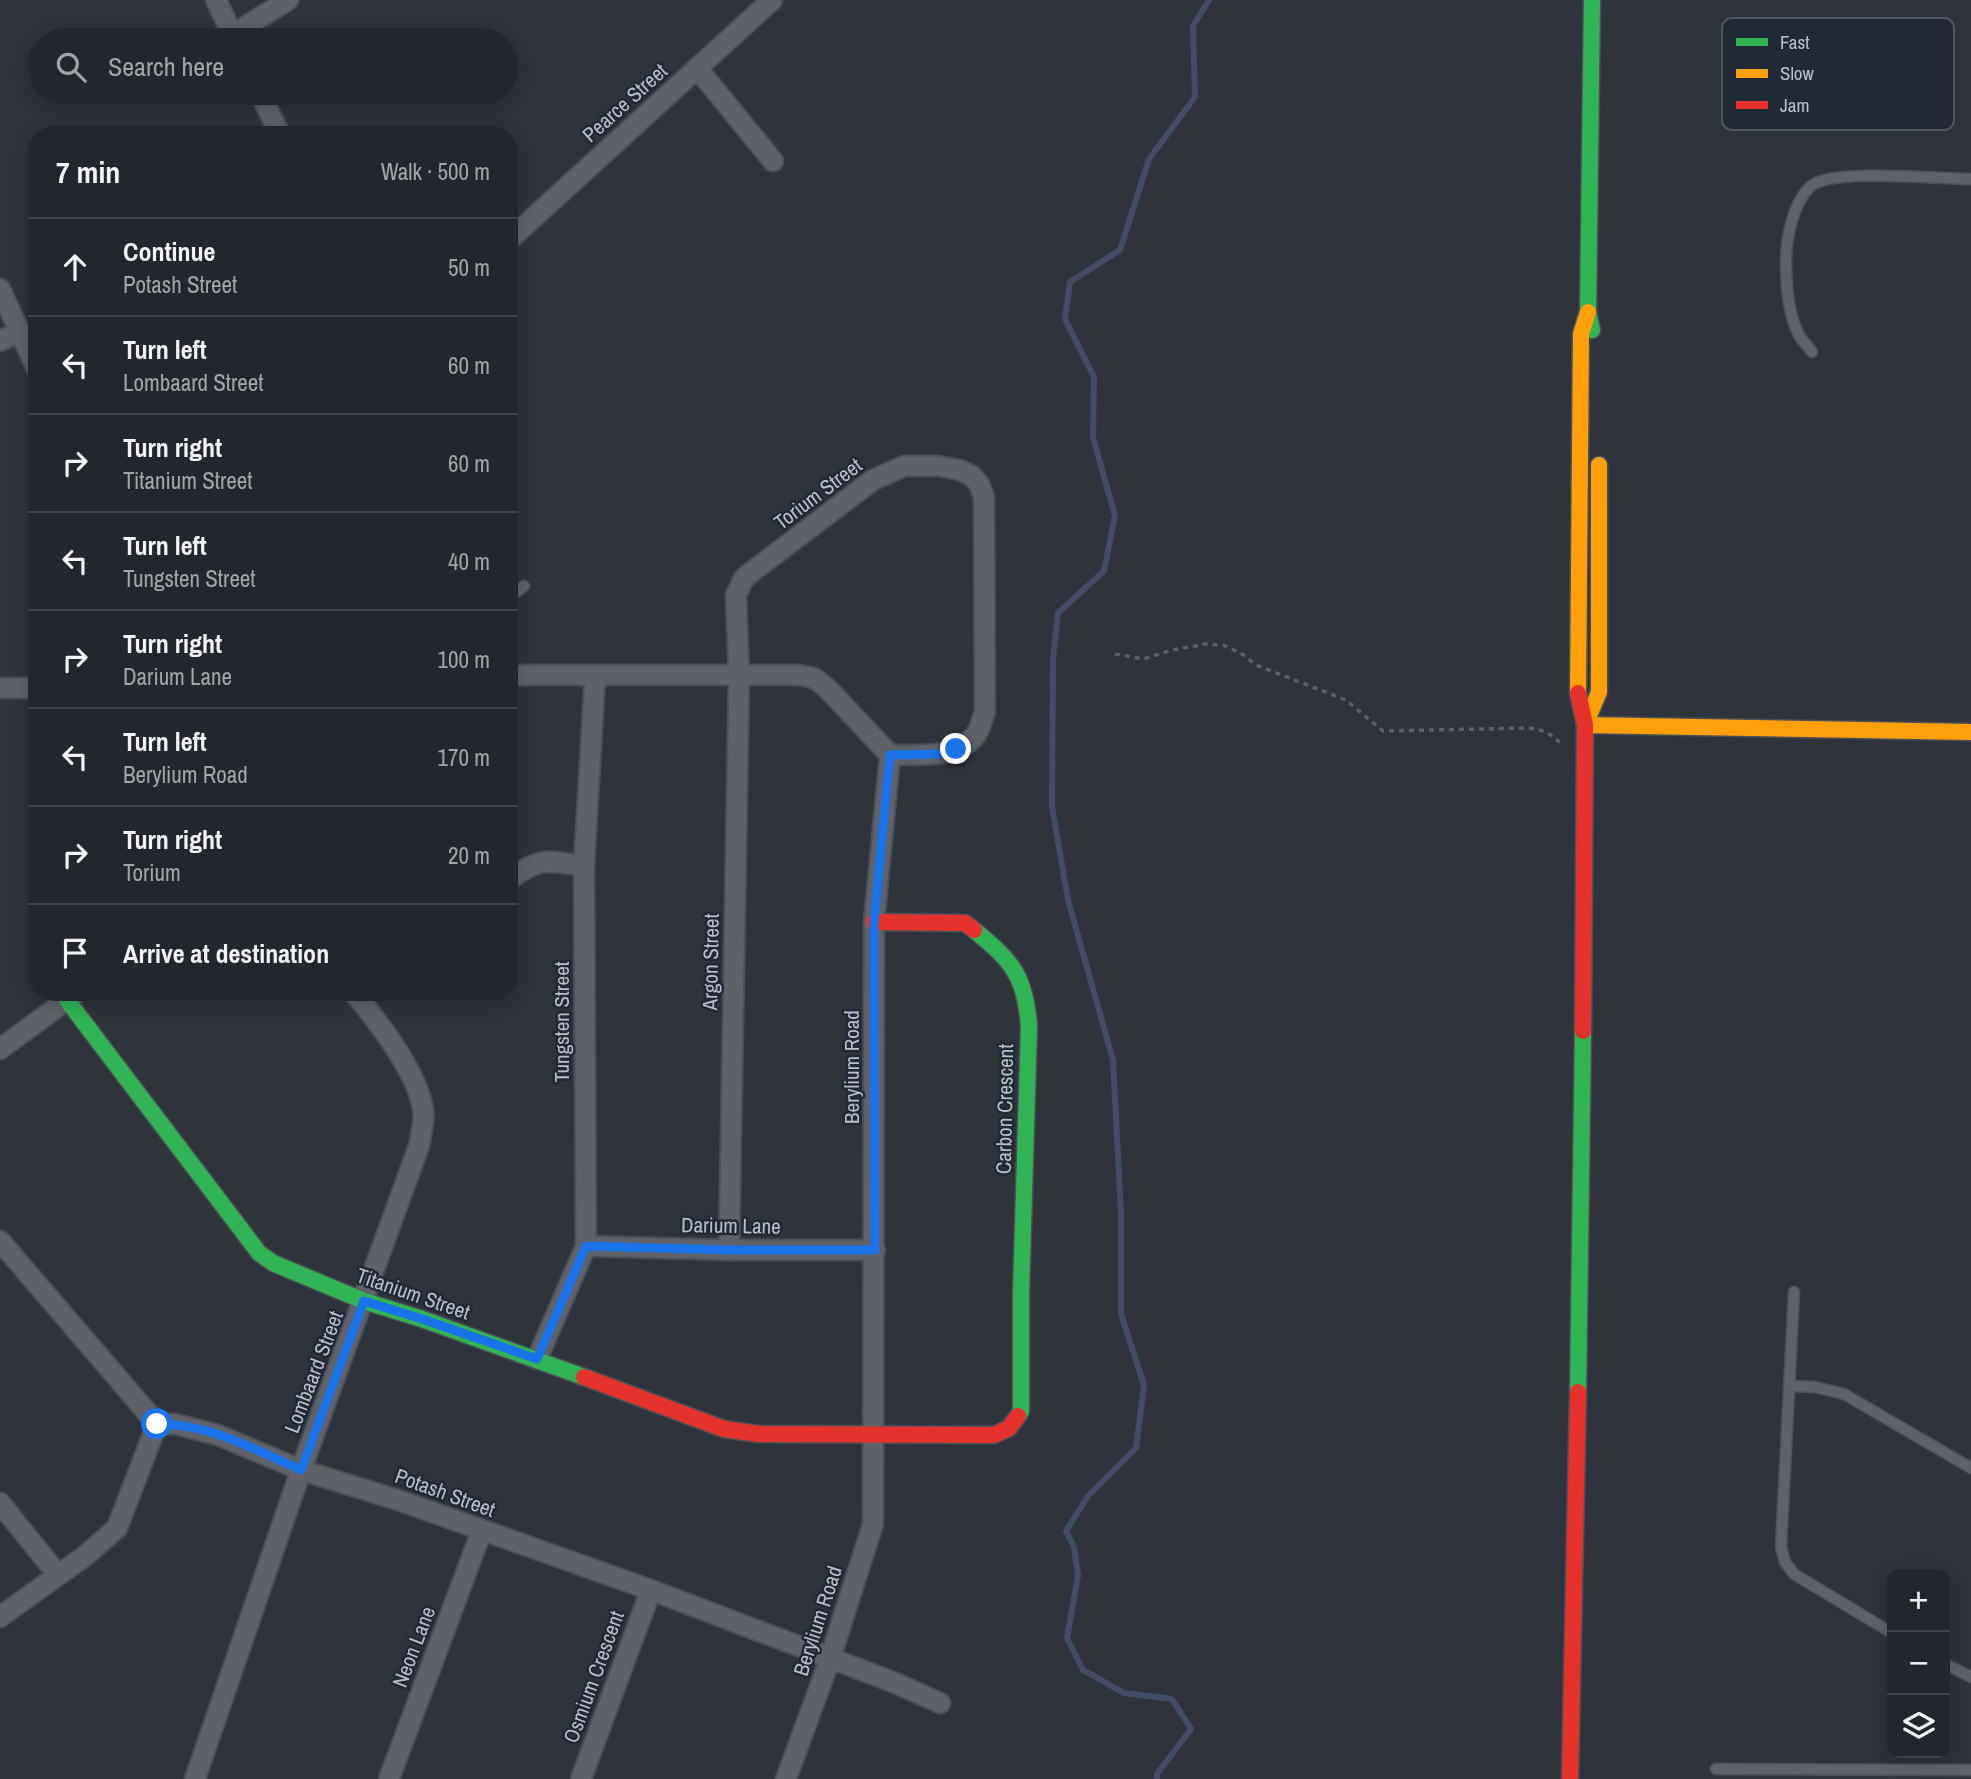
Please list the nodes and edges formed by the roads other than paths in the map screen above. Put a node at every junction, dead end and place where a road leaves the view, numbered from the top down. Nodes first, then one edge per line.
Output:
1 (216, 0) edge
2 (288, 0) edge
3 (772, 0) edge
4 (1591, 0) edge
5 (229, 28) edge
6 (247, 28) edge
7 (697, 68) junction
8 (266, 105) edge
9 (276, 126) edge
10 (773, 161) dead end
11 (1971, 179) edge
12 (518, 232) edge
13 (0, 289) edge
14 (1588, 312) junction
15 (19, 332) junction
16 (0, 341) edge
17 (28, 350) edge
18 (1812, 352) dead end
19 (1597, 397) dead end
20 (1598, 447) dead end
21 (524, 586) dead end
22 (518, 591) edge
23 (518, 675) edge
24 (595, 676) junction
25 (739, 676) junction
26 (0, 688) edge
27 (28, 688) edge
28 (1585, 725) junction
29 (1971, 732) edge
30 (890, 755) junction
31 (584, 866) junction
32 (518, 874) edge
33 (874, 922) junction
34 (65, 1001) edge
35 (75, 1001) edge
36 (363, 1001) edge
37 (0, 1049) edge
38 (0, 1241) edge
39 (586, 1246) junction
40 (729, 1250) junction
41 (875, 1250) junction
42 (1794, 1292) dead end
43 (364, 1301) junction
44 (537, 1359) junction
45 (1790, 1386) junction
46 (1021, 1411) joint
47 (157, 1424) junction
48 (873, 1434) junction
49 (1971, 1468) edge
50 (301, 1470) junction
51 (0, 1503) edge
52 (482, 1531) junction
53 (58, 1575) junction
54 (651, 1590) junction
55 (0, 1617) edge
56 (1890, 1632) edge
57 (831, 1659) junction
58 (1950, 1666) edge
59 (1971, 1677) edge
60 (940, 1703) dead end
61 (1716, 1769) dead end
62 (1971, 1770) edge
63 (195, 1779) edge
64 (389, 1779) edge
65 (581, 1779) edge
66 (786, 1779) edge
67 (1570, 1779) edge

1 - 5 street
2 - 6 street
3 - 7 street, Pearce Street
4 - 14 street
7 - 10 street
7 - 12 street, Pearce Street
8 - 9 street
11 - 18 lane
13 - 15 street
14 - 19 street
14 - 28 street
15 - 16 street
15 - 17 street
20 - 28 street
21 - 22 lane
23 - 24 street
24 - 25 street
24 - 31 street, Tungsten Street
25 - 30 street
25 - 30 street, Torium Street
25 - 40 street, Argon Street
26 - 27 street
28 - 29 street
28 - 67 street
30 - 33 street, Berylium Road
31 - 32 street
31 - 39 street, Tungsten Street
33 - 41 street, Berylium Road
33 - 46 street, Carbon Crescent
34 - 37 street
35 - 43 street, Titanium Street
36 - 43 street, Lombaard Street
38 - 47 street
39 - 40 street, Darium Lane
39 - 44 street, Tungsten Street
40 - 41 street, Darium Lane
41 - 48 street, Berylium Road
42 - 45 lane
43 - 44 street, Titanium Street
43 - 50 street, Lombaard Street
44 - 48 street, Titanium Street
45 - 49 lane
45 - 56 lane
46 - 48 street, Titanium Street
47 - 50 street, Potash Street
47 - 53 street
48 - 57 street, Berylium Road
50 - 52 street, Potash Street
50 - 63 street, Lombaard Street
51 - 53 street
52 - 54 street, Potash Street
52 - 64 street, Neon Lane
53 - 55 street
54 - 57 street, Potash Street
54 - 65 street, Osmium Crescent
57 - 60 street, Potash Street
57 - 66 street, Berylium Road
58 - 59 lane
61 - 62 lane

